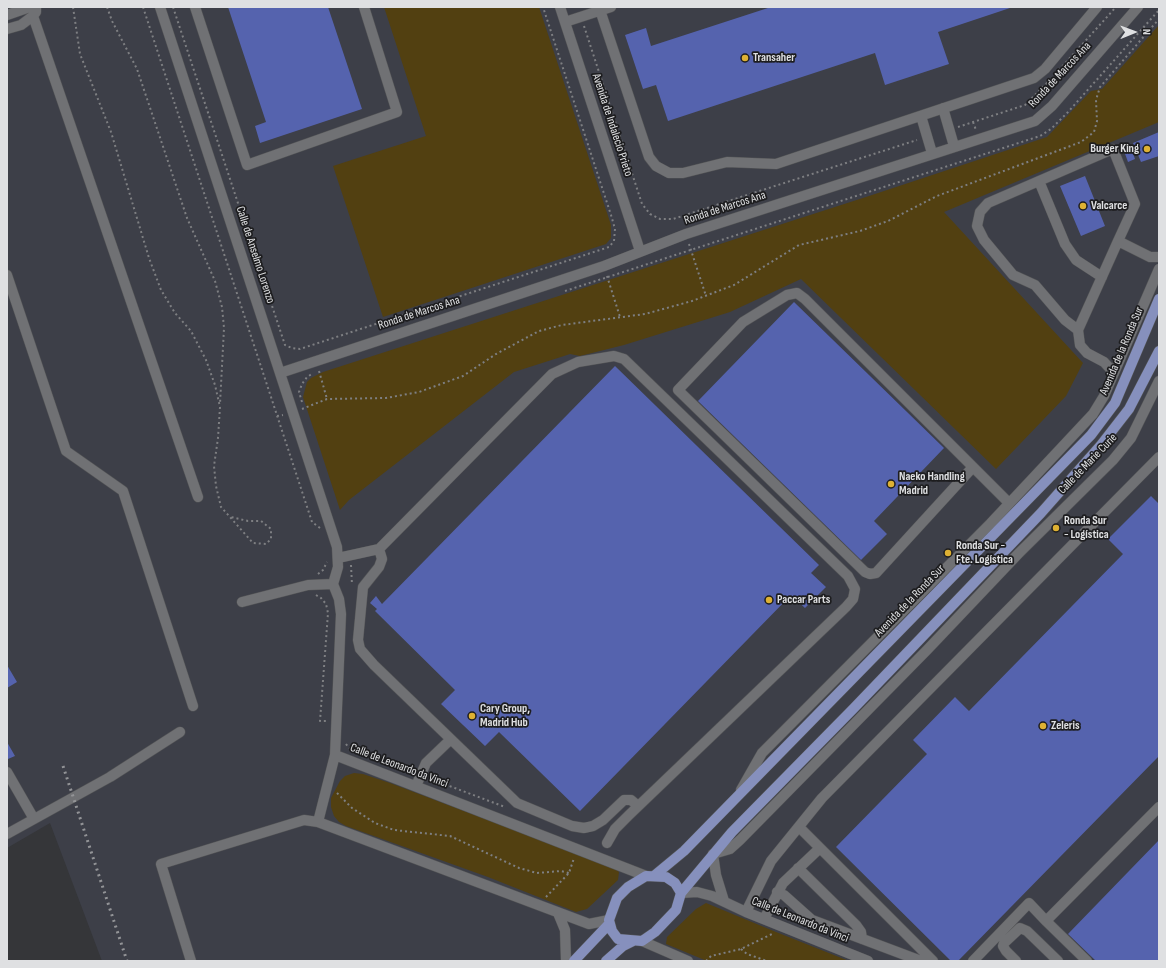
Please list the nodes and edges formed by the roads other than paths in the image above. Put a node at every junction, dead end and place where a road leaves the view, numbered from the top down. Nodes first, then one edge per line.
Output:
1 (160, 7) edge
2 (195, 7) edge
3 (364, 7) edge
4 (560, 7) edge
5 (611, 7) edge
6 (1097, 7) edge
7 (1138, 7) edge
8 (600, 9) edge
9 (33, 10) edge
10 (7, 14) edge
11 (565, 22) junction
12 (7, 29) edge
13 (943, 108) junction
14 (921, 116) junction
15 (954, 146) junction
16 (932, 153) junction
17 (1038, 181) junction
18 (1118, 241) junction
19 (640, 251) junction
20 (1159, 257) edge
21 (1159, 269) edge
22 (7, 275) edge
23 (1102, 277) junction
24 (1159, 299) edge
25 (1078, 330) junction
26 (1159, 351) edge
27 (280, 373) junction
28 (1114, 373) junction
29 (1159, 381) edge
30 (1159, 457) edge
31 (973, 468) junction
32 (198, 497) dead end
33 (1009, 503) junction
34 (993, 527) junction
35 (1010, 545) junction
36 (379, 549) junction
37 (1019, 553) junction
38 (338, 558) junction
39 (333, 584) junction
40 (242, 602) dead end
41 (193, 706) dead end
42 (180, 732) dead end
43 (450, 740) junction
44 (336, 756) junction
45 (7, 772) edge
46 (416, 786) junction
47 (638, 806) junction
48 (1159, 807) edge
49 (34, 819) junction
50 (318, 822) junction
51 (799, 827) junction
52 (7, 834) edge
53 (607, 843) dead end
54 (820, 848) junction
55 (713, 854) junction
56 (798, 868) junction
57 (651, 875) junction
58 (777, 892) junction
59 (680, 893) junction
60 (724, 901) junction
61 (746, 912) junction
62 (558, 913) junction
63 (764, 919) junction
64 (1046, 921) junction
65 (609, 922) junction
66 (862, 940) junction
67 (637, 941) junction
68 (926, 960) edge
69 (191, 961) edge
70 (566, 961) edge
71 (574, 961) edge
72 (606, 961) edge
73 (688, 961) edge
74 (868, 961) edge
75 (973, 961) edge
76 (1016, 961) edge
77 (1058, 961) edge
78 (1087, 961) edge

1 - 27 street, Calle de Anselmo Lorenzo
2 - 3 street
4 - 11 street, Avenida de Indalecio Prieto
5 - 8 street
6 - 13 street
7 - 15 street, Ronda de Marcos Ana
8 - 11 street
8 - 14 street
9 - 10 street
9 - 12 street
9 - 32 street
11 - 19 street, Avenida de Indalecio Prieto
13 - 14 street
13 - 15 street
14 - 16 street
15 - 16 street, Ronda de Marcos Ana
16 - 19 street, Ronda de Marcos Ana
17 - 18 street
17 - 23 street
17 - 25 street
18 - 20 street
18 - 23 street
19 - 27 street, Ronda de Marcos Ana
21 - 28 street
22 - 41 street
23 - 25 street
24 - 34 main road, Avenida de la Ronda Sur
25 - 28 street
26 - 35 main road
27 - 38 street, Calle de Anselmo Lorenzo
28 - 33 street
29 - 37 street, Calle de Marie Curie
30 - 51 street
31 - 31 street
31 - 33 street
33 - 34 street
34 - 57 main road, Avenida de la Ronda Sur
35 - 37 street
35 - 55 main road
36 - 38 street
36 - 43 street
36 - 47 street
37 - 55 street, Calle de Marie Curie
38 - 39 street
39 - 40 street
39 - 44 street
42 - 49 street
43 - 46 street
43 - 47 street
44 - 46 street, Calle de Leonardo da Vinci
44 - 50 street, Calle de Leonardo da Vinci
45 - 49 street
46 - 57 street, Calle de Leonardo da Vinci
47 - 53 street
48 - 64 street
49 - 52 street
50 - 62 street
50 - 69 street
51 - 54 street
51 - 61 street
54 - 56 street
54 - 68 street
55 - 59 main road
55 - 60 street
56 - 58 street
56 - 66 street
57 - 59 main road
57 - 65 main road
58 - 63 street
58 - 66 street
59 - 60 street, Calle de Leonardo da Vinci
59 - 67 main road
60 - 61 street, Calle de Leonardo da Vinci
61 - 63 street, Calle de Leonardo da Vinci
62 - 65 street
62 - 70 street
63 - 74 street, Calle de Leonardo da Vinci
64 - 75 street
64 - 78 street
65 - 67 main road
65 - 71 main road
66 - 68 street
67 - 72 main road
67 - 73 street
76 - 77 street

